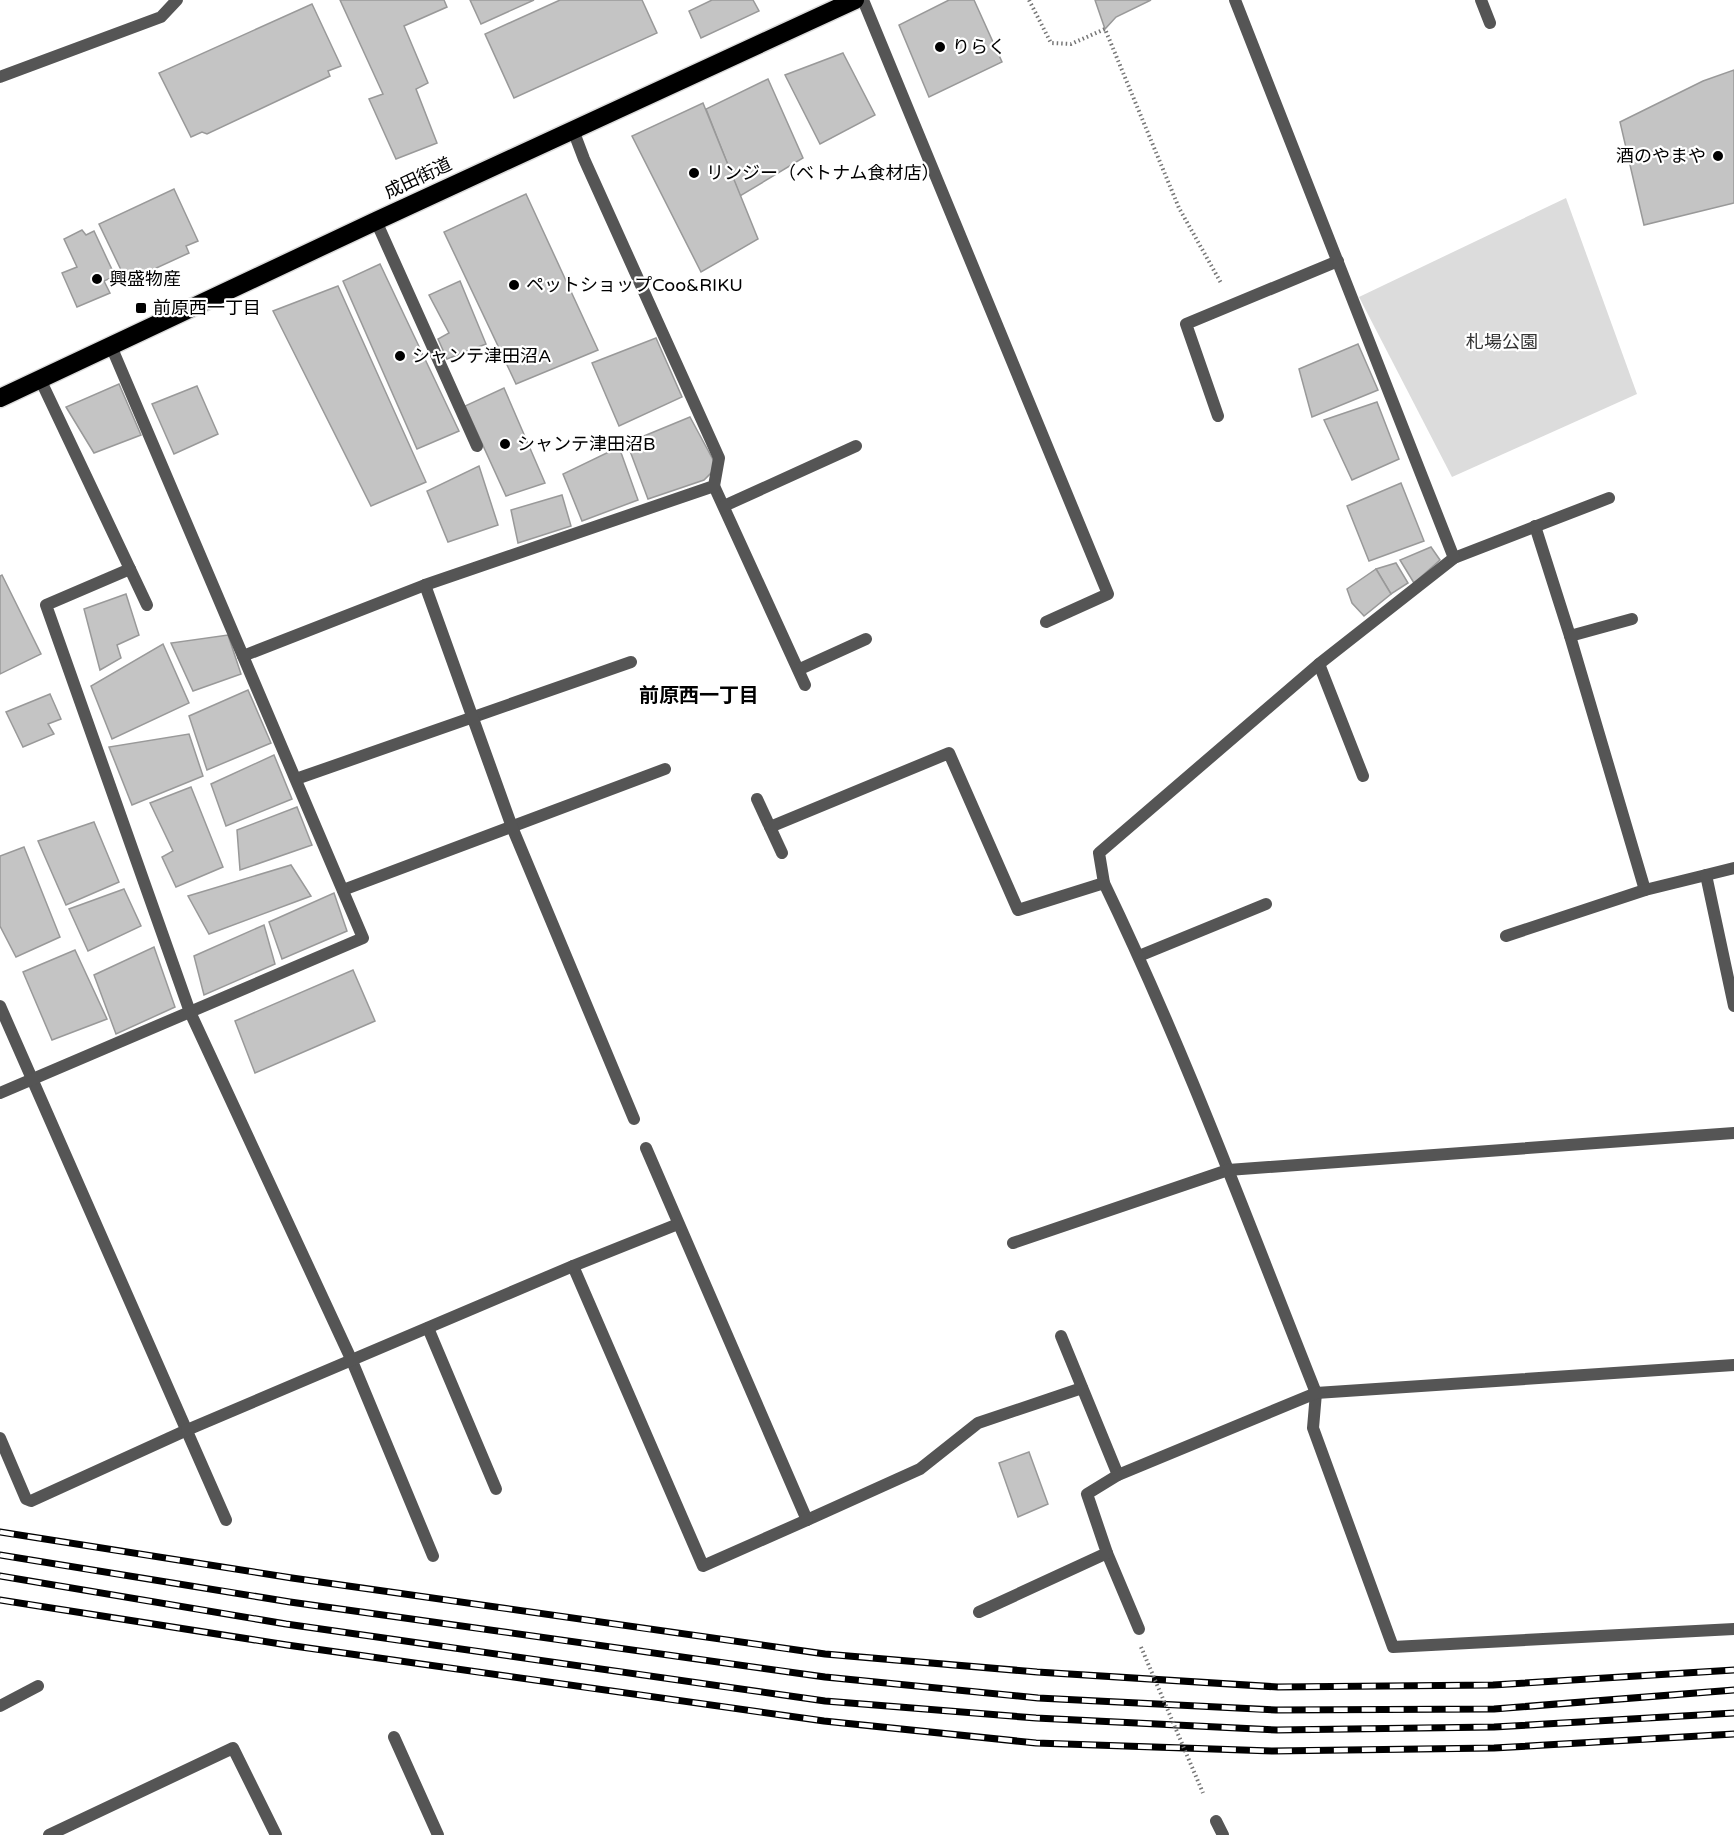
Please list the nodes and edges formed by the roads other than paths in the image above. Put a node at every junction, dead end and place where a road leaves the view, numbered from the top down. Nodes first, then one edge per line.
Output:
1 (177, 0) edge
2 (855, 0) edge
3 (863, 0) edge
4 (1235, 0) edge
5 (1481, 0) edge
6 (1490, 23) dead end
7 (0, 77) edge
8 (573, 130) junction
9 (376, 221) junction
10 (1338, 261) junction
11 (111, 346) junction
12 (40, 379) junction
13 (0, 398) edge
14 (1218, 416) dead end
15 (477, 446) dead end
16 (856, 446) dead end
17 (714, 486) junction
18 (1609, 498) dead end
19 (724, 506) junction
20 (1535, 526) junction
21 (1454, 558) junction
22 (130, 569) junction
23 (425, 585) junction
24 (147, 605) dead end
25 (1632, 619) dead end
26 (1047, 622) dead end
27 (1570, 636) junction
28 (866, 639) dead end
29 (243, 656) junction
30 (631, 662) dead end
31 (1319, 664) junction
32 (800, 669) junction
33 (806, 685) dead end
34 (473, 718) junction
35 (665, 769) dead end
36 (1363, 776) dead end
37 (296, 779) junction
38 (758, 799) dead end
39 (512, 827) junction
40 (770, 827) junction
41 (782, 853) dead end
42 (1734, 868) edge
43 (1706, 875) junction
44 (1104, 884) junction
45 (343, 890) junction
46 (1645, 890) junction
47 (1266, 904) dead end
48 (1506, 936) dead end
49 (1139, 956) junction
50 (0, 1006) edge
51 (1734, 1006) edge
52 (190, 1012) junction
53 (33, 1079) junction
54 (0, 1093) edge
55 (634, 1119) dead end
56 (1734, 1133) edge
57 (646, 1148) dead end
58 (1228, 1170) junction
59 (678, 1224) junction
60 (1014, 1243) dead end
61 (573, 1266) junction
62 (428, 1328) junction
63 (1061, 1336) dead end
64 (352, 1361) junction
65 (1734, 1365) edge
66 (1082, 1388) junction
67 (1316, 1393) junction
68 (187, 1430) junction
69 (0, 1438) edge
70 (1118, 1475) junction
71 (496, 1489) dead end
72 (226, 1520) dead end
73 (807, 1520) junction
74 (1107, 1553) junction
75 (433, 1556) dead end
76 (979, 1612) dead end
77 (1139, 1629) dead end
78 (1734, 1629) edge
79 (38, 1686) dead end
80 (0, 1706) edge
81 (394, 1737) dead end
82 (1216, 1821) dead end
83 (49, 1835) edge
84 (276, 1835) edge
85 (438, 1835) edge
86 (1223, 1835) edge

1 - 7 street
2 - 8 highway, 成田街道
3 - 26 street
4 - 10 street
5 - 6 street
8 - 9 highway, 成田街道
8 - 17 street
9 - 11 highway, 成田街道
9 - 15 street
10 - 14 street
10 - 21 street
11 - 12 highway, 成田街道
11 - 29 street
12 - 13 highway, 成田街道
12 - 22 street
16 - 19 street
17 - 19 street
17 - 23 street
18 - 20 street
19 - 32 street
20 - 21 street
20 - 27 street
21 - 31 street
22 - 24 street
22 - 52 street
23 - 29 street
23 - 34 street
25 - 27 street
27 - 46 street
28 - 32 street
29 - 37 street
30 - 34 street
31 - 36 street
31 - 44 street
32 - 33 street
34 - 37 street
34 - 39 street
35 - 39 street
37 - 45 street
38 - 40 street
39 - 45 street
39 - 55 street
40 - 41 street
40 - 44 street
42 - 43 street
43 - 46 street
43 - 51 street
44 - 49 street
45 - 52 street
46 - 48 street
47 - 49 street
49 - 58 street
50 - 53 street
52 - 53 street
52 - 64 street
53 - 54 street
53 - 68 street
56 - 58 street
57 - 59 street
58 - 60 street
58 - 67 street
59 - 61 street
59 - 73 street
61 - 62 street
61 - 73 street
62 - 64 street
62 - 71 street
63 - 66 street
64 - 68 street
64 - 75 street
65 - 67 street
66 - 70 street
66 - 73 street
67 - 70 street
67 - 78 street
68 - 69 street
68 - 72 street
70 - 74 street
74 - 76 street
74 - 77 street
79 - 80 street
81 - 85 street
82 - 86 street
83 - 84 street

